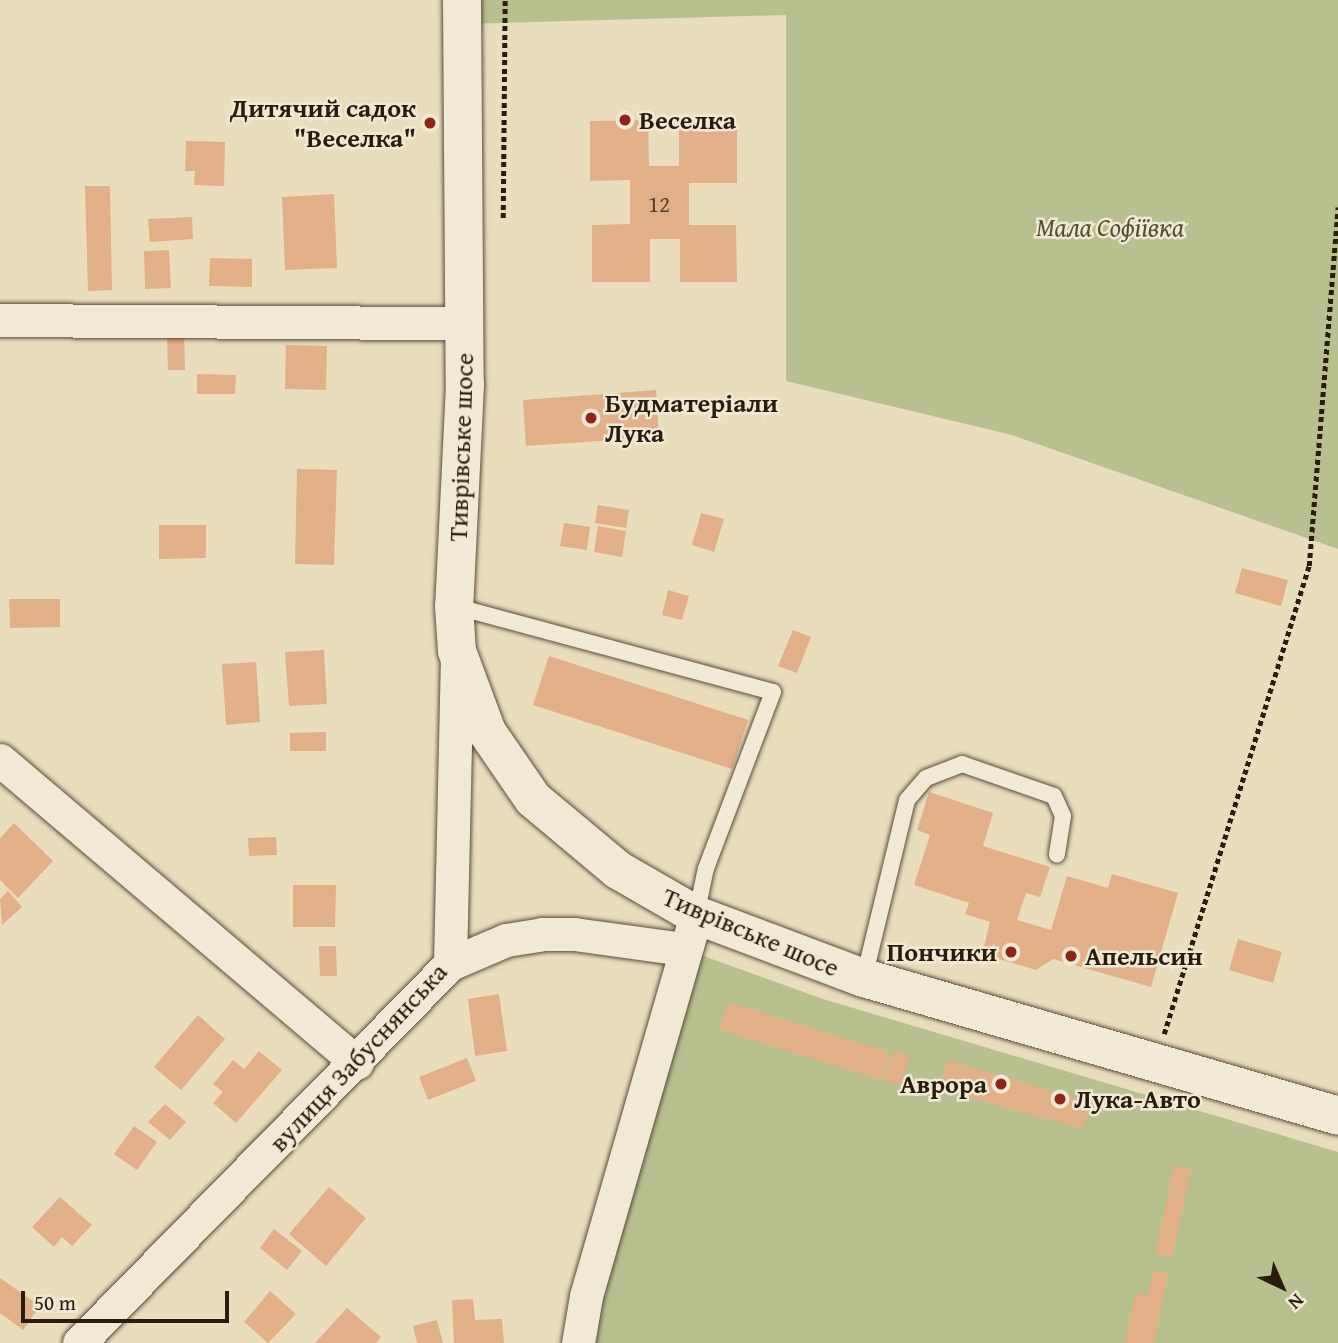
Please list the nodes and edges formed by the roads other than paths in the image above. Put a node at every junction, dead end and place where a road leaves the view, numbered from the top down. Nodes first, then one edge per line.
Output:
1 (462, 0) edge
2 (0, 320) edge
3 (464, 323) junction
4 (454, 606) junction
5 (457, 652) junction
6 (0, 760) edge
7 (1058, 855) dead end
8 (690, 932) junction
9 (450, 964) junction
10 (864, 978) junction
11 (357, 1063) junction
12 (1338, 1116) edge
13 (79, 1343) edge
14 (578, 1343) edge

1 - 3 main road, Тиврівське шосе
2 - 3 street
3 - 4 main road, Тиврівське шосе
4 - 5 main road, Тиврівське шосе
4 - 8 lane
5 - 8 main road, Тиврівське шосе
5 - 9 street, вулиця Забуснянська
6 - 11 street
7 - 10 lane
8 - 9 street
8 - 10 main road, Тиврівське шосе
8 - 14 street
9 - 11 street, вулиця Забуснянська
10 - 12 main road, Тиврівське шосе
11 - 13 street, вулиця Забуснянська

